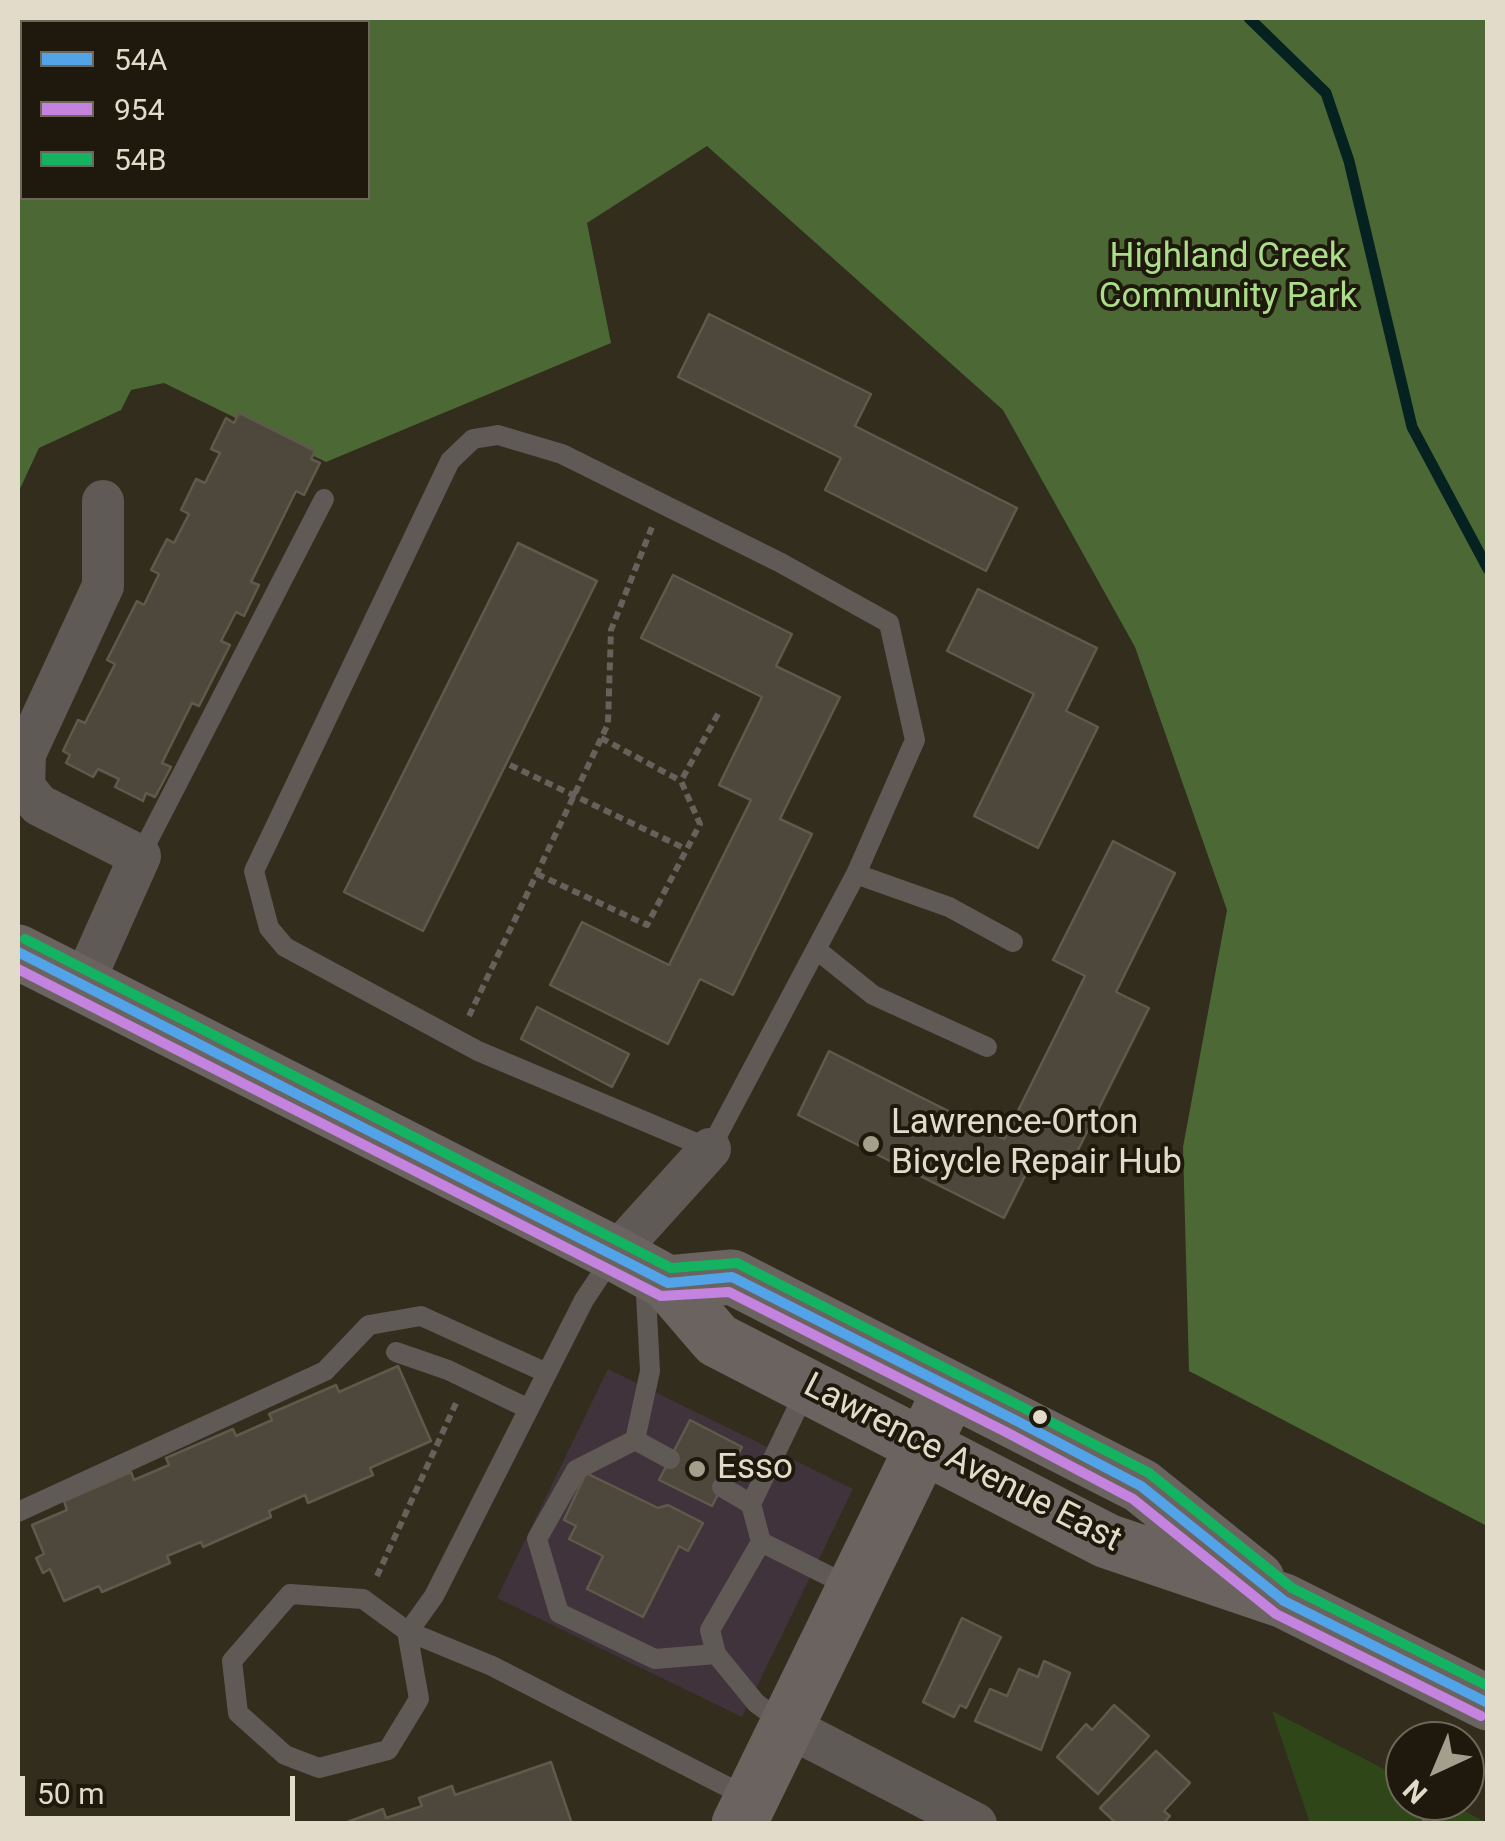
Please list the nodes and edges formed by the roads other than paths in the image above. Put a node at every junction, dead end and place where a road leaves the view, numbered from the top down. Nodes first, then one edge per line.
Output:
1 (324, 499) dead end
2 (103, 502) dead end
3 (140, 856) junction
4 (856, 874) junction
5 (1013, 942) dead end
6 (816, 950) junction
7 (24, 956) edge
8 (82, 986) junction
9 (987, 1047) dead end
10 (710, 1149) junction
11 (643, 1269) junction
12 (396, 1352) dead end
13 (547, 1373) junction
14 (808, 1388) junction
15 (950, 1388) junction
16 (529, 1409) junction
17 (636, 1440) junction
18 (923, 1446) junction
19 (670, 1459) dead end
20 (722, 1487) dead end
21 (751, 1504) junction
22 (18, 1512) edge
23 (760, 1542) junction
24 (855, 1589) junction
25 (1284, 1600) junction
26 (407, 1632) junction
27 (716, 1654) junction
28 (1488, 1703) edge
29 (789, 1727) junction
30 (745, 1811) edge
31 (976, 1824) edge

1 - 3 lane
2 - 3 street
3 - 8 street
4 - 5 lane
4 - 6 lane
4 - 10 lane
6 - 9 lane
6 - 10 lane
7 - 8 main road, Lawrence Avenue East
8 - 11 main road, Lawrence Avenue East
10 - 11 street
11 - 13 lane
11 - 14 main road, Lawrence Avenue East
11 - 15 main road, Lawrence Avenue East
11 - 17 lane
12 - 16 lane
13 - 16 lane
13 - 22 lane
14 - 18 main road, Lawrence Avenue East
14 - 21 lane
15 - 18 main road
15 - 25 main road, Lawrence Avenue East
16 - 26 lane
17 - 19 lane
17 - 27 lane
18 - 24 main road
18 - 25 main road, Lawrence Avenue East
20 - 21 lane
21 - 23 lane
23 - 24 lane
23 - 27 lane
24 - 29 main road
25 - 28 main road, Lawrence Avenue East
26 - 26 lane
26 - 30 lane
27 - 29 lane
29 - 30 main road
29 - 31 street

